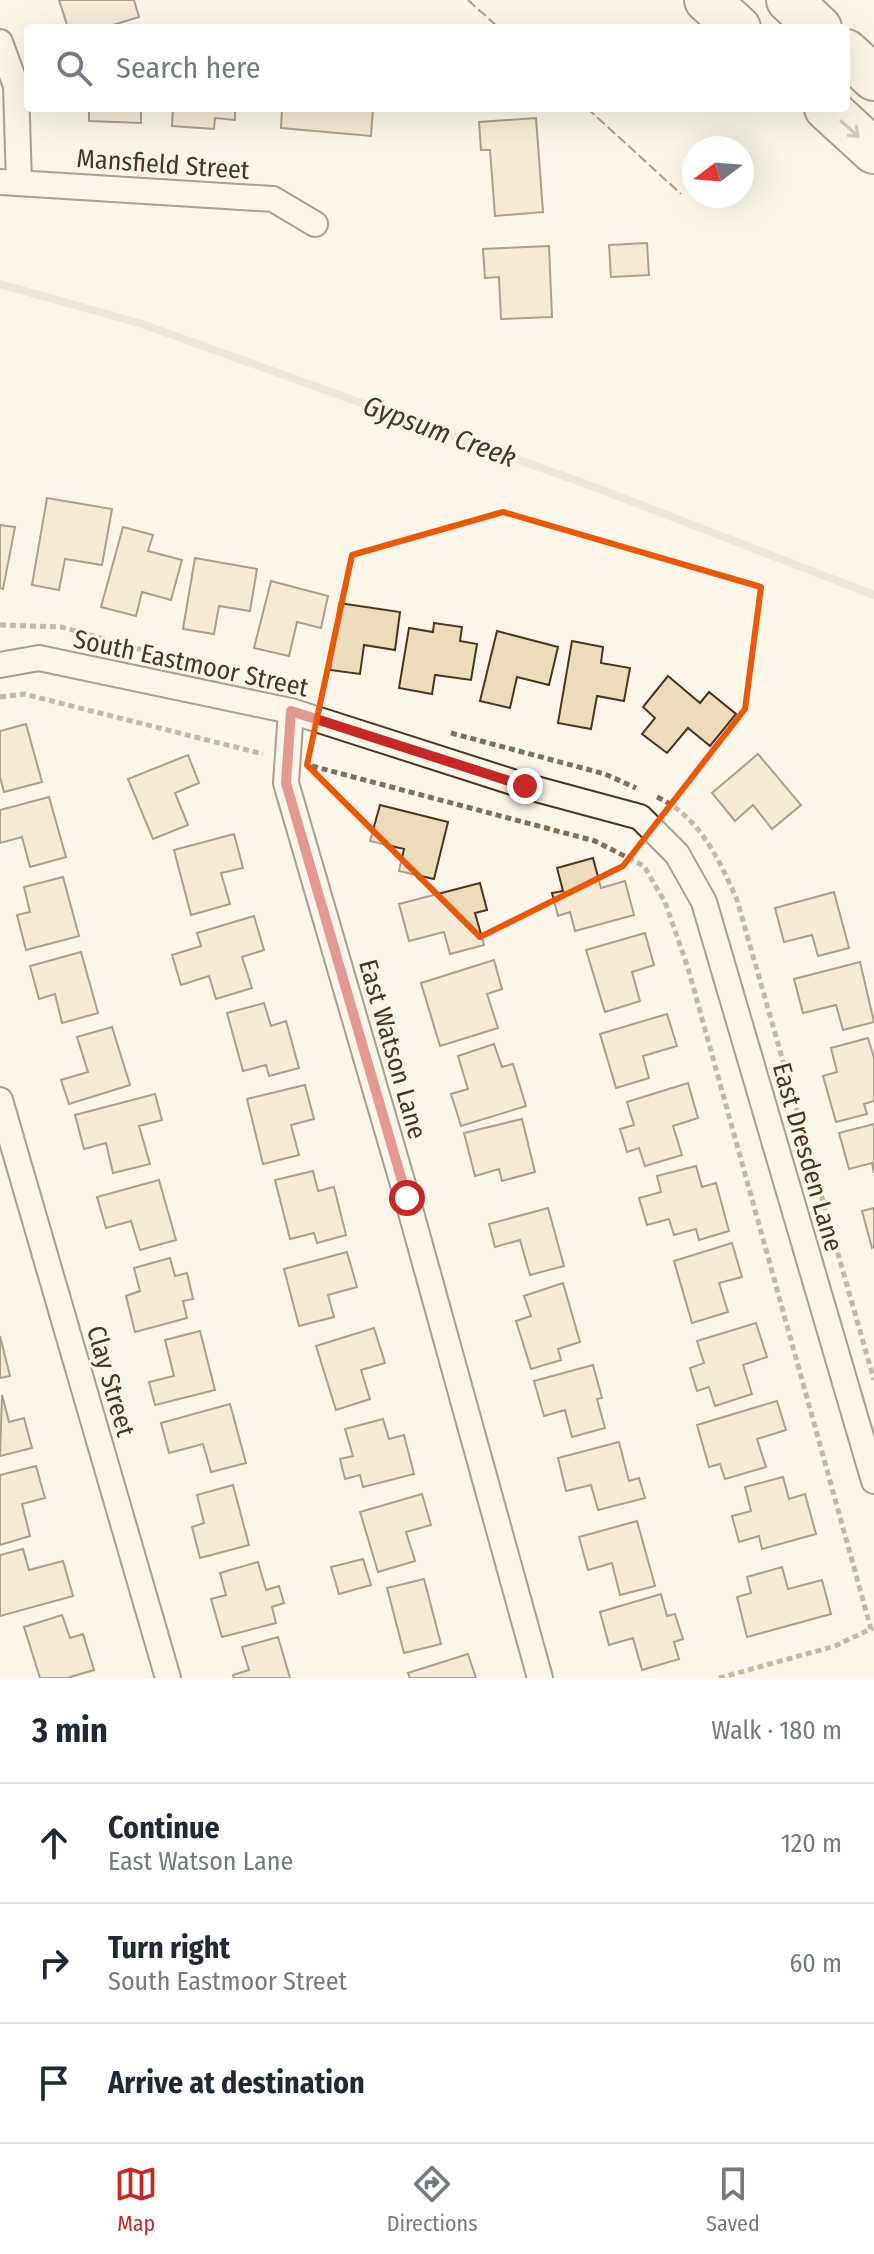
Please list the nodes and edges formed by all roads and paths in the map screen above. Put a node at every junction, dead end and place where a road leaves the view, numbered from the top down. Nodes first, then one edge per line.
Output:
1 (707, 0) edge
2 (789, 0) edge
3 (734, 24) edge
4 (815, 24) edge
5 (0, 42) edge
6 (850, 56) edge
7 (874, 78) edge
8 (831, 112) edge
9 (874, 151) edge
10 (10, 182) edge
11 (315, 224) dead end
12 (0, 625) edge
13 (164, 656) dead end
14 (0, 665) edge
15 (0, 697) edge
16 (291, 711) junction
17 (437, 729) dead end
18 (288, 760) junction
19 (643, 791) dead end
20 (656, 796) dead end
21 (677, 854) joint
22 (0, 1100) edge
23 (874, 1381) edge
24 (874, 1481) edge
25 (873, 1628) edge
26 (168, 1678) edge
27 (540, 1678) edge
28 (719, 1678) edge

1 - 3 highway
2 - 4 highway
5 - 10 street
6 - 7 highway
8 -> 9 highway
10 - 11 street, Mansfield Street
12 - 13 path
14 - 16 street, South Eastmoor Street
15 - 18 path
16 - 18 street, East Watson Lane
16 - 21 street, South Eastmoor Street
17 - 19 path
18 - 25 path
18 - 27 street, East Watson Lane
20 - 23 path
21 - 24 street, East Dresden Lane
22 - 26 street, Clay Street
25 - 28 path

